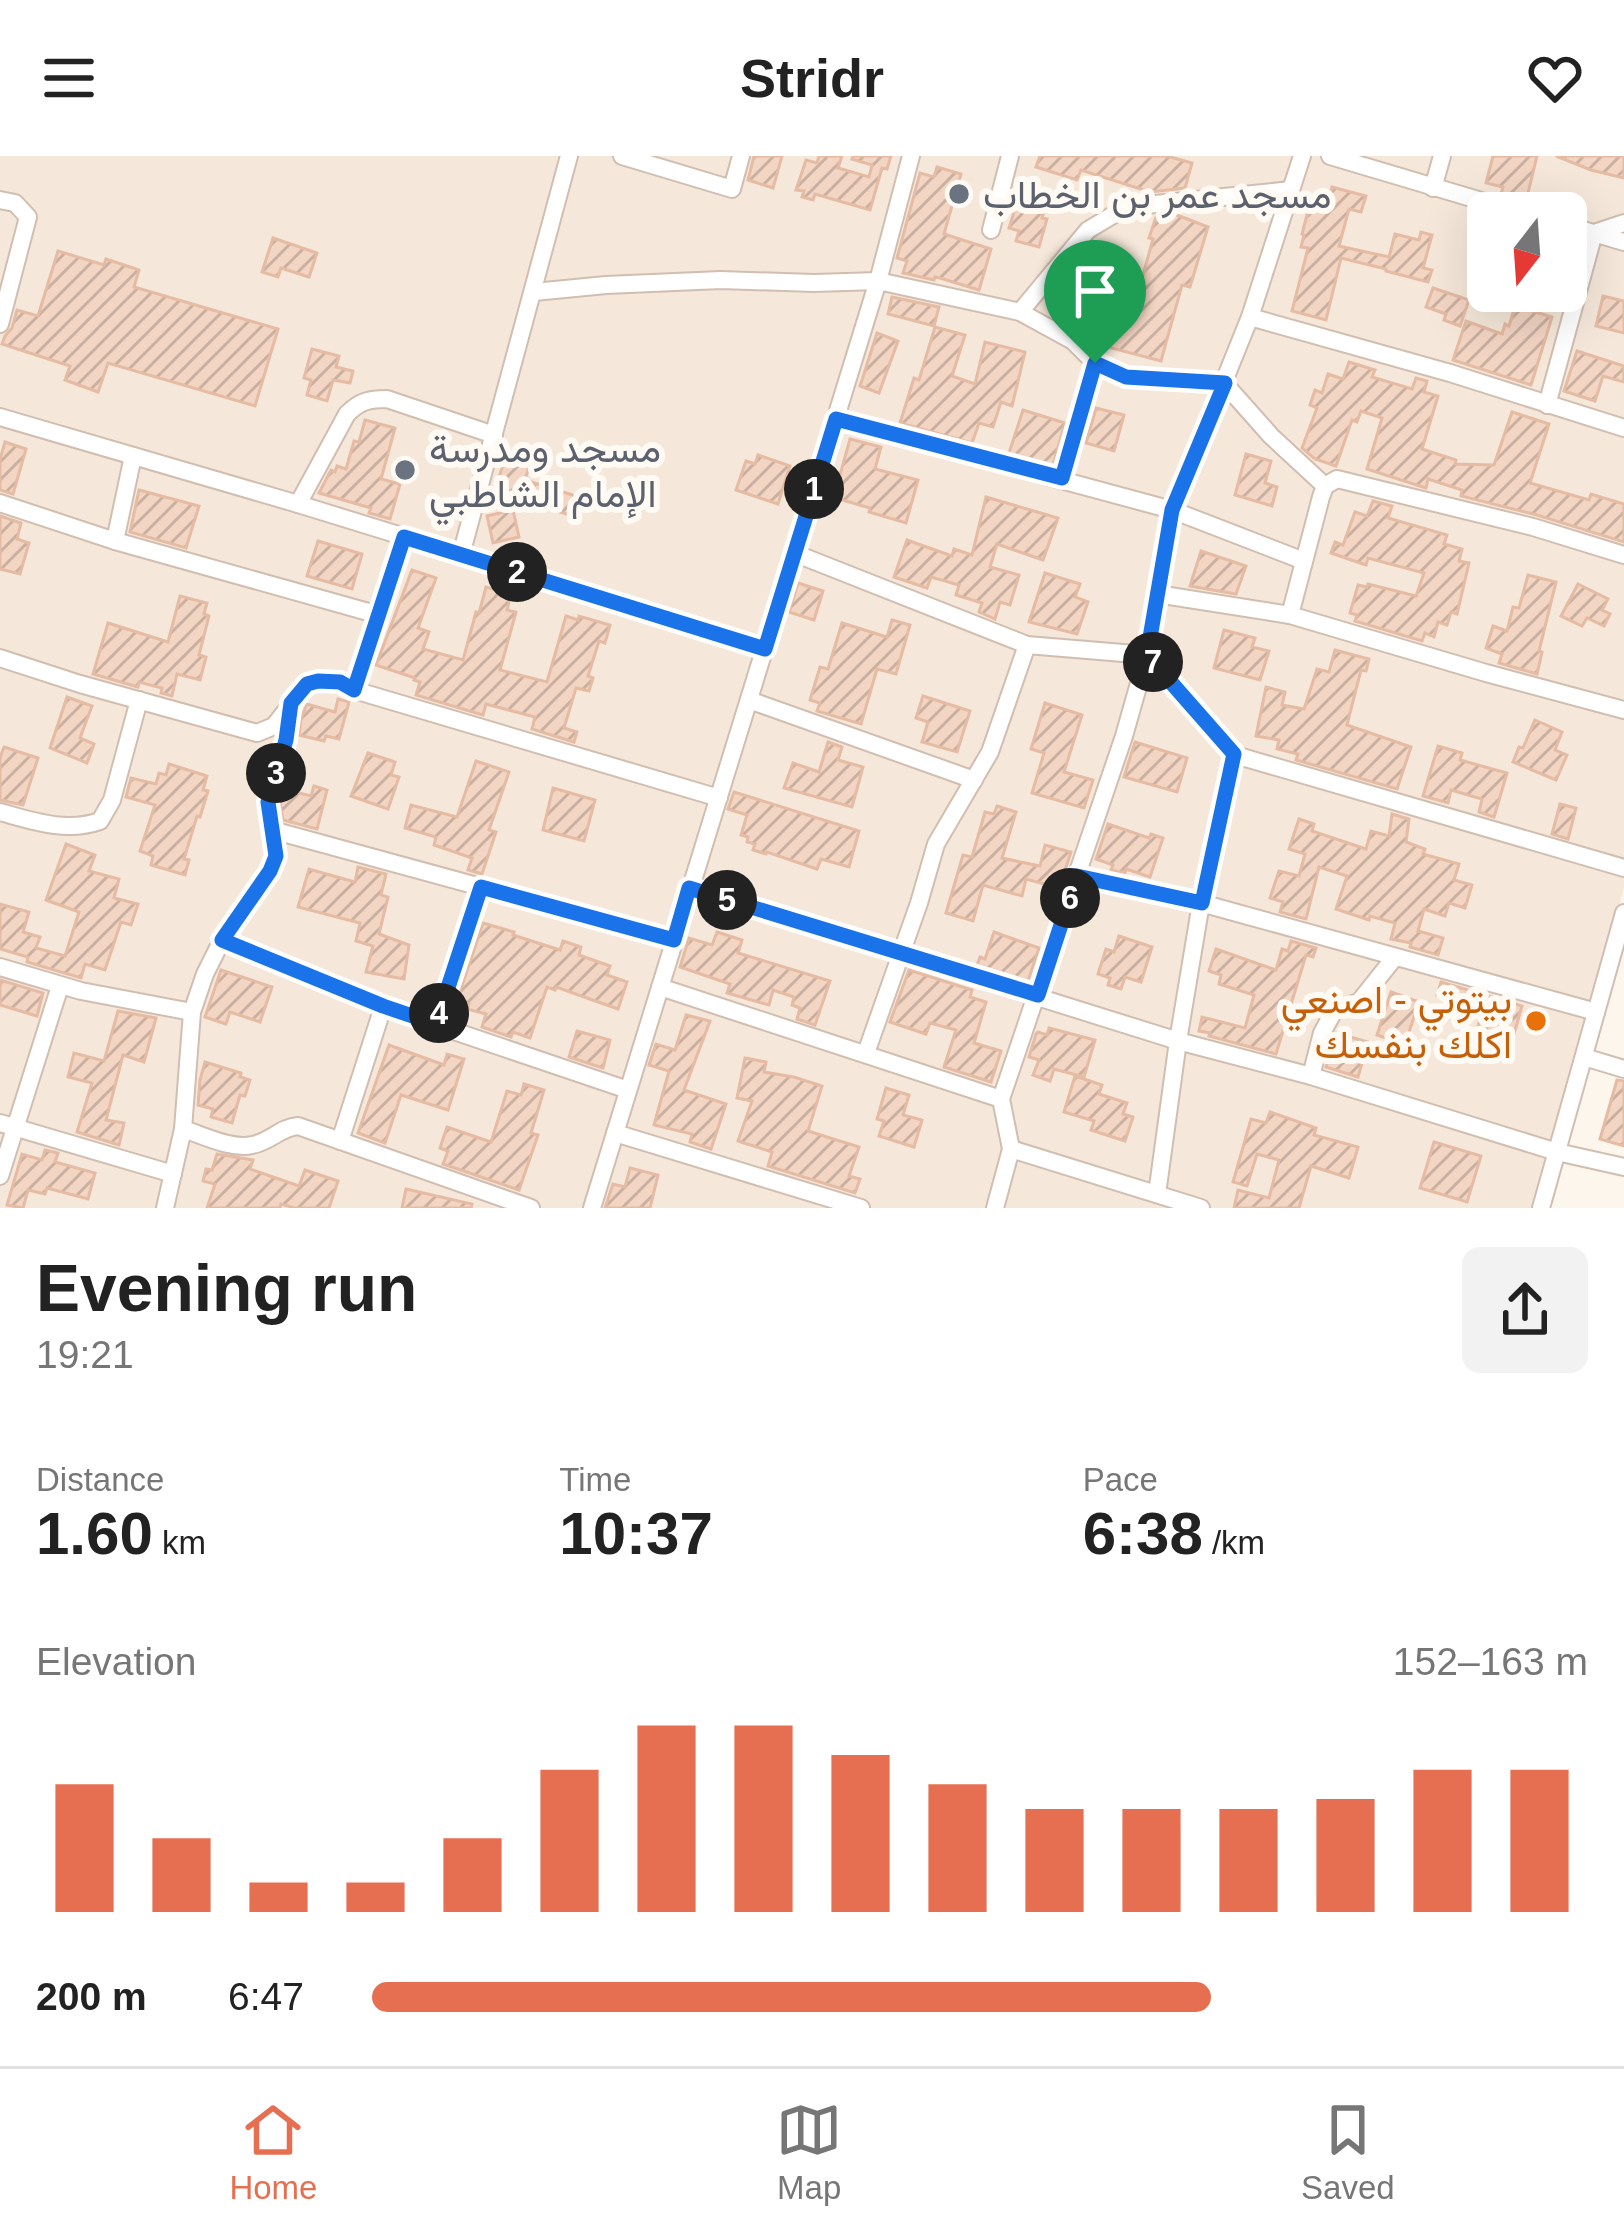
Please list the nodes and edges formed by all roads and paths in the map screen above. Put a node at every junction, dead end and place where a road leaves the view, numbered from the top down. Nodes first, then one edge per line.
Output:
1 (569, 156) edge
2 (622, 156) edge
3 (741, 156) edge
4 (911, 156) edge
5 (1010, 156) edge
6 (1302, 156) edge
7 (1330, 156) edge
8 (1442, 156) edge
9 (1433, 188) junction
10 (1291, 190) junction
11 (1467, 198) edge
12 (0, 200) edge
13 (1624, 223) edge
14 (991, 230) dead end
15 (1587, 231) edge
16 (1594, 233) junction
17 (1624, 242) edge
18 (878, 281) junction
19 (534, 292) junction
20 (1020, 312) junction
21 (1250, 317) junction
22 (0, 324) edge
23 (1095, 363) junction
24 (1225, 383) junction
25 (1547, 405) junction
26 (0, 417) edge
27 (836, 419) junction
28 (1624, 428) edge
29 (494, 435) junction
30 (133, 456) junction
31 (1062, 478) junction
32 (1325, 486) junction
33 (0, 503) edge
34 (298, 504) junction
35 (1172, 510) junction
36 (404, 537) junction
37 (115, 541) junction
38 (794, 554) junction
39 (461, 555) junction
40 (1624, 555) edge
41 (1304, 561) junction
42 (1156, 594) junction
43 (379, 615) junction
44 (1290, 615) junction
45 (1027, 646) junction
46 (765, 649) junction
47 (1147, 655) junction
48 (0, 658) edge
49 (354, 690) junction
50 (139, 700) junction
51 (749, 700) junction
52 (291, 703) junction
53 (1624, 710) edge
54 (1234, 754) junction
55 (974, 780) junction
56 (719, 798) junction
57 (0, 812) edge
58 (272, 830) junction
59 (1624, 868) edge
60 (1077, 876) junction
61 (481, 887) junction
62 (689, 888) junction
63 (1202, 903) junction
64 (1622, 925) edge
65 (222, 940) junction
66 (674, 940) junction
67 (899, 952) junction
68 (1395, 957) junction
69 (0, 967) edge
70 (60, 986) junction
71 (660, 987) junction
72 (1038, 995) junction
73 (383, 1006) junction
74 (192, 1012) junction
75 (1596, 1012) junction
76 (436, 1024) junction
77 (1178, 1041) junction
78 (866, 1053) junction
79 (1584, 1057) junction
80 (1624, 1069) edge
81 (1311, 1076) junction
82 (628, 1090) junction
83 (1001, 1099) junction
84 (8, 1125) edge
85 (183, 1129) junction
86 (615, 1132) junction
87 (340, 1141) junction
88 (1011, 1149) junction
89 (1556, 1152) junction
90 (1624, 1167) edge
91 (173, 1174) junction
92 (0, 1176) edge
93 (1157, 1194) junction
94 (165, 1208) edge
95 (531, 1208) edge
96 (592, 1208) edge
97 (861, 1208) edge
98 (995, 1208) edge
99 (1201, 1208) edge
100 (1541, 1208) edge

1 - 19 street
2 - 3 street
4 - 18 street
5 - 14 street
6 - 10 street
7 - 9 street
8 - 9 street
9 - 11 street
10 - 20 street
10 - 21 street
12 - 22 street
13 - 16 street
15 - 16 street
16 - 17 street
16 - 25 street
18 - 19 street
18 - 20 street
18 - 27 street
19 - 29 street
20 - 23 street
21 - 24 street
21 - 25 street
23 - 24 street
23 - 31 street
24 - 32 street
24 - 35 street
25 - 28 street
26 - 30 street
27 - 31 street
27 - 38 street
29 - 34 street
29 - 39 street
30 - 34 street
30 - 37 street
31 - 35 street
32 - 40 street
32 - 41 street
33 - 37 street
34 - 36 street
35 - 41 street
35 - 42 street
36 - 39 street
36 - 43 street
37 - 43 street
38 - 45 street
38 - 46 street
39 - 46 street
41 - 44 street
42 - 44 street
42 - 47 street
43 - 49 street
44 - 53 street
45 - 47 street
45 - 55 street
46 - 51 street
47 - 54 street
47 - 60 street
48 - 50 street
49 - 52 street
49 - 56 street
50 - 52 street
50 - 57 street
51 - 55 street
51 - 56 street
52 - 58 street
54 - 59 street
54 - 63 street
55 - 67 street
56 - 62 street
58 - 61 street
58 - 65 street
60 - 63 street
60 - 72 street
61 - 66 street
61 - 76 street
62 - 66 street
62 - 67 street
63 - 68 street
63 - 77 street
64 - 75 street
65 - 73 street
65 - 74 street
66 - 71 street
67 - 72 street
67 - 78 street
68 - 75 street
68 - 81 street
69 - 70 street
70 - 74 street
70 - 84 street
71 - 78 street
71 - 82 street
72 - 77 street
72 - 83 street
73 - 76 street
73 - 87 street
74 - 85 street
75 - 79 street
76 - 82 street
77 - 81 street
77 - 93 street
78 - 83 street
79 - 80 street
79 - 89 street
81 - 89 street
82 - 86 street
83 - 88 street
84 - 91 street
84 - 92 street
85 - 87 street
85 - 91 street
86 - 96 street
86 - 97 street
87 - 95 street
88 - 93 street
88 - 98 street
89 - 90 street
89 - 100 street
91 - 94 street
93 - 99 street

